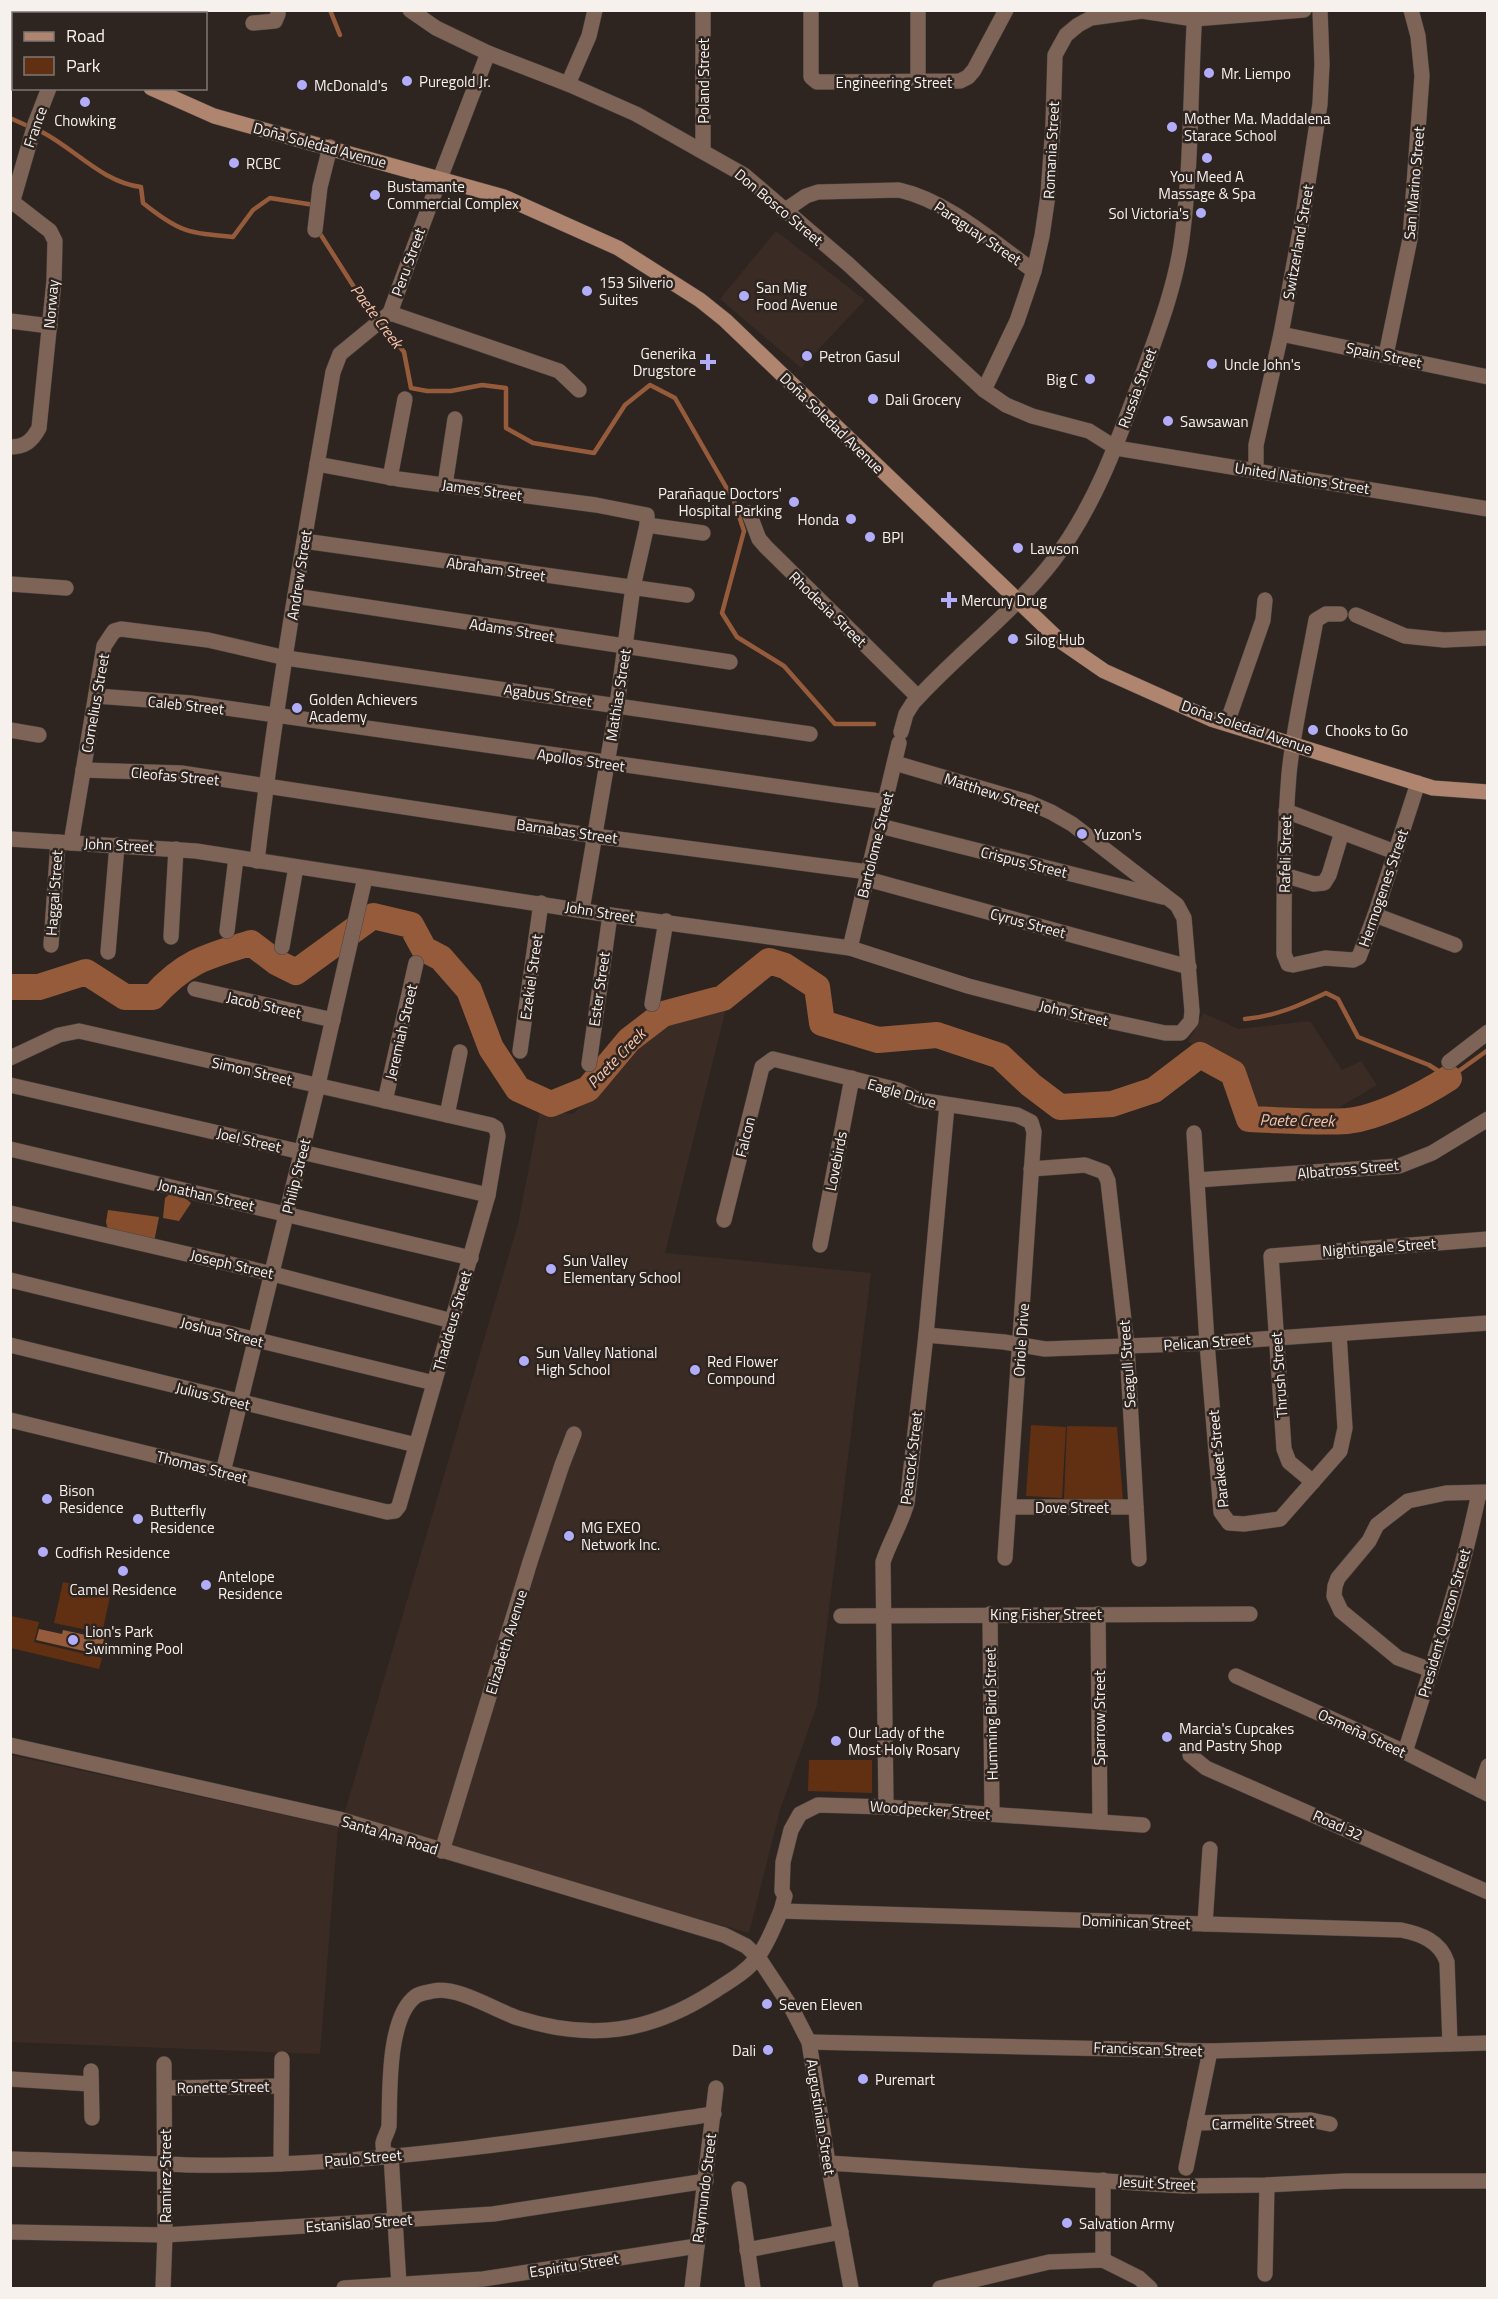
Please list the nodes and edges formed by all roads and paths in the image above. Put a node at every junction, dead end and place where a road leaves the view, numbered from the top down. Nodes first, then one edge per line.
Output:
1 (278, 10) edge
2 (595, 10) edge
3 (703, 10) edge
4 (811, 10) edge
5 (918, 10) edge
6 (1006, 10) edge
7 (1304, 10) edge
8 (1320, 10) edge
9 (1411, 10) edge
10 (418, 13) edge
11 (1194, 15) edge
12 (253, 23) dead end
13 (488, 52) junction
14 (918, 80) junction
15 (568, 84) junction
16 (48, 90) edge
17 (156, 90) edge
18 (330, 147) junction
19 (703, 151) junction
20 (439, 177) junction
21 (12, 200) edge
22 (784, 211) junction
23 (315, 230) dead end
24 (1034, 271) junction
25 (384, 318) junction
26 (10, 321) edge
27 (50, 326) junction
28 (1281, 334) junction
29 (1386, 355) junction
30 (1488, 377) edge
31 (579, 390) dead end
32 (984, 390) junction
33 (405, 399) dead end
34 (455, 419) dead end
35 (10, 447) edge
36 (1116, 448) junction
37 (317, 464) junction
38 (1256, 470) junction
39 (390, 478) junction
40 (445, 485) junction
41 (1488, 509) edge
42 (749, 513) dead end
43 (647, 520) junction
44 (703, 533) dead end
45 (304, 541) junction
46 (10, 584) edge
47 (633, 587) junction
48 (66, 588) dead end
49 (687, 595) dead end
50 (295, 596) junction
51 (1019, 600) junction
52 (1266, 600) dead end
53 (1340, 614) dead end
54 (1356, 615) dead end
55 (1488, 638) edge
56 (626, 647) junction
57 (286, 658) junction
58 (730, 662) dead end
59 (96, 696) junction
60 (918, 697) junction
61 (617, 705) junction
62 (276, 717) junction
63 (1227, 723) junction
64 (10, 730) edge
65 (810, 734) dead end
66 (39, 735) dead end
67 (1293, 744) junction
68 (895, 763) junction
69 (607, 764) junction
70 (83, 770) junction
71 (1418, 783) junction
72 (266, 787) junction
73 (1488, 792) edge
74 (886, 801) junction
75 (1286, 811) junction
76 (880, 826) junction
77 (1342, 832) junction
78 (595, 836) junction
79 (10, 839) edge
80 (64, 842) junction
81 (117, 845) junction
82 (176, 849) junction
83 (1395, 852) junction
84 (236, 858) junction
85 (256, 861) junction
86 (296, 867) junction
87 (1284, 875) junction
88 (868, 876) junction
89 (365, 878) junction
90 (1169, 898) junction
91 (542, 903) junction
92 (582, 910) junction
93 (610, 915) junction
94 (1375, 915) junction
95 (666, 921) junction
96 (227, 931) dead end
97 (171, 937) dead end
98 (51, 945) dead end
99 (1455, 945) dead end
100 (282, 947) dead end
101 (850, 948) junction
102 (108, 952) dead end
103 (417, 963) dead end
104 (1288, 964) joint
105 (1189, 967) junction
106 (195, 989) dead end
107 (652, 1004) dead end
108 (333, 1020) junction
109 (1488, 1032) edge
110 (1180, 1033) joint
111 (520, 1051) dead end
112 (460, 1052) dead end
113 (10, 1058) edge
114 (773, 1059) joint
115 (1449, 1062) dead end
116 (589, 1064) dead end
117 (852, 1078) junction
118 (10, 1085) edge
119 (318, 1086) junction
120 (385, 1101) junction
121 (947, 1106) junction
122 (447, 1115) junction
123 (1488, 1119) edge
124 (1031, 1122) joint
125 (496, 1128) joint
126 (1194, 1133) dead end
127 (10, 1149) edge
128 (302, 1152) junction
129 (1031, 1168) junction
130 (1197, 1180) junction
131 (488, 1195) junction
132 (10, 1213) edge
133 (287, 1214) junction
134 (724, 1220) dead end
135 (1488, 1239) edge
136 (820, 1245) dead end
137 (1271, 1256) joint
138 (471, 1258) junction
139 (273, 1274) junction
140 (10, 1280) edge
141 (452, 1321) junction
142 (1488, 1323) edge
143 (1339, 1334) junction
144 (926, 1335) junction
145 (1277, 1337) junction
146 (256, 1341) junction
147 (1207, 1343) junction
148 (10, 1345) edge
149 (1021, 1346) junction
150 (1127, 1347) junction
151 (434, 1383) junction
152 (241, 1402) junction
153 (10, 1420) edge
154 (574, 1434) dead end
155 (417, 1445) junction
156 (223, 1472) junction
157 (1312, 1482) junction
158 (1483, 1492) edge
159 (1009, 1507) junction
160 (1136, 1507) junction
161 (395, 1511) joint
162 (1005, 1558) dead end
163 (1139, 1559) dead end
164 (884, 1614) junction
165 (990, 1614) junction
166 (1098, 1614) junction
167 (1250, 1614) dead end
168 (842, 1616) dead end
169 (1431, 1670) junction
170 (1236, 1676) dead end
171 (10, 1745) edge
172 (1405, 1752) junction
173 (1190, 1755) dead end
174 (1488, 1766) edge
175 (1484, 1792) edge
176 (886, 1807) junction
177 (992, 1814) junction
178 (1100, 1822) junction
179 (1143, 1825) dead end
180 (1210, 1849) dead end
181 (442, 1851) junction
182 (1488, 1892) edge
183 (782, 1902) junction
184 (1205, 1924) junction
185 (758, 1957) junction
186 (808, 2042) junction
187 (1488, 2043) edge
188 (1450, 2044) junction
189 (1210, 2051) junction
190 (282, 2059) dead end
191 (164, 2064) dead end
192 (10, 2079) edge
193 (281, 2086) junction
194 (165, 2088) junction
195 (716, 2088) dead end
196 (714, 2114) junction
197 (92, 2118) dead end
198 (1195, 2123) junction
199 (1330, 2124) dead end
200 (391, 2156) junction
201 (10, 2159) edge
202 (165, 2163) junction
203 (828, 2163) junction
204 (281, 2164) junction
205 (1186, 2168) dead end
206 (1103, 2180) junction
207 (706, 2181) junction
208 (1488, 2181) edge
209 (1267, 2185) junction
210 (739, 2188) dead end
211 (395, 2221) junction
212 (10, 2232) edge
213 (841, 2232) junction
214 (165, 2235) junction
215 (697, 2246) junction
216 (747, 2250) junction
217 (1103, 2260) junction
218 (1265, 2274) dead end
219 (484, 2284) edge
220 (399, 2285) junction
221 (163, 2289) edge
222 (344, 2289) edge
223 (692, 2289) edge
224 (753, 2289) edge
225 (851, 2289) edge
226 (940, 2289) edge
227 (1150, 2289) edge

1 - 12 street
2 - 15 street
3 - 19 street, Poland Street
4 - 14 street, Engineering Street
5 - 14 street
6 - 14 street, Engineering Street
7 - 11 street, Romania Street
8 - 28 street, Switzerland Street
9 - 29 street, San Marino Street
10 - 13 street, Don Bosco Street
11 - 24 street, Romania Street
11 - 36 street, Russia Street
13 - 15 street, Don Bosco Street
13 - 20 street, Peru Street
15 - 19 street, Don Bosco Street
16 - 21 street, France
17 - 18 main road, Doña Soledad Avenue
18 - 20 main road, Doña Soledad Avenue
18 - 23 street
19 - 22 street, Don Bosco Street
20 - 25 street, Peru Street
20 - 51 main road, Doña Soledad Avenue
21 - 27 street, Norway
22 - 24 street, Paraguay Street
22 - 32 street, Don Bosco Street
24 - 32 street, Romania Street
25 - 31 street, Peru Street
25 - 37 street, Andrew Street
26 - 27 street
27 - 35 street, Norway
28 - 29 street, Spain Street
28 - 38 street, Switzerland Street
29 - 30 street, Spain Street
32 - 36 street, Don Bosco Street
33 - 39 street
34 - 40 street
36 - 38 street, United Nations Street
36 - 51 street, Russia Street
37 - 39 street, James Street
37 - 45 street, Andrew Street
38 - 41 street, United Nations Street
39 - 40 street, James Street
40 - 43 street, James Street
42 - 60 street, Rhodesia Street
43 - 44 street, James Street
43 - 47 street, Mathias Street
45 - 47 street, Abraham Street
45 - 50 street, Andrew Street
46 - 48 street
47 - 49 street, Abraham Street
47 - 56 street, Mathias Street
50 - 56 street, Adams Street
50 - 57 street, Andrew Street
51 - 60 street, Russia Street
51 - 63 main road, Doña Soledad Avenue
52 - 63 street
53 - 67 street, Rafeli Street
54 - 55 street
56 - 58 street, Adams Street
56 - 61 street, Mathias Street
57 - 59 street, Cornelius Street
57 - 61 street, Agabus Street
57 - 62 street, Andrew Street
59 - 62 street, Caleb Street
59 - 70 street, Cornelius Street
60 - 68 street, Bartolome Street
61 - 65 street, Agabus Street
61 - 69 street, Mathias Street
62 - 69 street, Apollos Street
62 - 72 street, Andrew Street
63 - 67 main road, Doña Soledad Avenue
64 - 66 street
67 - 71 main road, Doña Soledad Avenue
67 - 75 street, Rafeli Street
68 - 74 street, Bartolome Street
68 - 90 street, Matthew Street
69 - 74 street, Apollos Street
69 - 78 street, Mathias Street
70 - 72 street, Cleofas Street
70 - 80 street, Cornelius Street
71 - 73 main road, Doña Soledad Avenue
71 - 83 street, Hermogenes Street
72 - 78 street, Barnabas Street
72 - 85 street, Andrew Street
74 - 76 street, Bartolome Street
75 - 77 street
75 - 87 street, Rafeli Street
76 - 88 street, Bartolome Street
76 - 90 street, Crispus Street
77 - 83 street
77 - 87 street
78 - 88 street, Barnabas Street
78 - 92 street, Mathias Street
79 - 80 street, John Street
80 - 81 street, John Street
80 - 98 street, Haggai Street
81 - 82 street, John Street
81 - 102 street
82 - 84 street, John Street
82 - 97 street
83 - 94 street, Hermogenes Street
84 - 85 street, John Street
84 - 96 street
85 - 86 street, John Street
86 - 89 street, John Street
86 - 100 street
87 - 104 street, Rafeli Street
88 - 101 street, Bartolome Street
88 - 105 street, Cyrus Street
89 - 91 street, John Street
89 - 108 street, Philip Street
90 - 105 street, Matthew Street
91 - 92 street, John Street
91 - 111 street, Ezekiel Street
92 - 93 street, John Street
93 - 95 street, John Street
93 - 116 street, Ester Street
94 - 99 street
94 - 104 street, Hermogenes Street
95 - 101 street, John Street
95 - 107 street
101 - 110 street, John Street
103 - 120 street, Jeremiah Street
105 - 110 street, Matthew Street
106 - 108 street, Jacob Street
108 - 119 street, Philip Street
109 - 115 street
112 - 122 street
113 - 119 street, Simon Street
114 - 117 street, Eagle Drive
114 - 134 street, Falcon
117 - 121 street, Eagle Drive
117 - 136 street, Lovebirds
118 - 128 street, Joel Street
119 - 120 street, Simon Street
119 - 128 street, Philip Street
120 - 122 street, Simon Street
121 - 124 street, Eagle Drive
121 - 144 street, Peacock Street
122 - 125 street, Simon Street
123 - 130 street, Albatross Street
124 - 129 street, Oriole Drive
125 - 131 street, Thaddeus Street
126 - 130 street, Parakeet Street
127 - 133 street, Jonathan Street
128 - 131 street, Joel Street
128 - 133 street, Philip Street
129 - 149 street, Oriole Drive
129 - 150 street, Seagull Street
130 - 147 street, Parakeet Street
131 - 138 street, Thaddeus Street
132 - 139 street, Joseph Street
133 - 138 street, Jonathan Street
133 - 139 street, Philip Street
135 - 137 street, Nightingale Street
137 - 145 street, Thrush Street
138 - 141 street, Thaddeus Street
139 - 141 street, Joseph Street
139 - 146 street, Philip Street
140 - 146 street, Joshua Street
141 - 151 street, Thaddeus Street
142 - 143 street, Pelican Street
143 - 145 street, Pelican Street
143 - 157 street, Parakeet Street
144 - 149 street, Pelican Street
144 - 164 street, Peacock Street
145 - 147 street, Pelican Street
145 - 157 street, Thrush Street
146 - 151 street, Joshua Street
146 - 152 street, Philip Street
147 - 150 street, Pelican Street
147 - 157 street, Parakeet Street
148 - 152 street, Julius Street
149 - 150 street, Pelican Street
149 - 159 street, Oriole Drive
150 - 160 street, Seagull Street
151 - 155 street, Thaddeus Street
152 - 155 street, Julius Street
152 - 156 street, Philip Street
153 - 156 street, Thomas Street
154 - 181 street, Elizabeth Avenue
155 - 161 street, Thaddeus Street
156 - 161 street, Thomas Street
158 - 169 street, President Quezon Street
158 - 169 street
159 - 160 street, Dove Street
159 - 162 street, Oriole Drive
160 - 163 street, Seagull Street
164 - 165 street, King Fisher Street
164 - 168 street, King Fisher Street
164 - 176 street, Peacock Street
165 - 166 street, King Fisher Street
165 - 177 street, Humming Bird Street
166 - 167 street, King Fisher Street
166 - 178 street, Sparrow Street
169 - 172 street, President Quezon Street
170 - 172 street, Osmeña Street
171 - 181 street, Santa Ana Road
172 - 175 street, Osmeña Street
173 - 182 street, Road 32
174 - 175 street
176 - 177 street, Woodpecker Street
176 - 183 street, Woodpecker Street
177 - 178 street, Woodpecker Street
178 - 179 street, Woodpecker Street
180 - 184 street
181 - 185 street, Santa Ana Road
183 - 184 street, Dominican Street
183 - 185 street
184 - 188 street, Dominican Street
185 - 186 street, Augustinian Street
185 - 200 street
186 - 189 street, Franciscan Street
186 - 203 street, Augustinian Street
187 - 188 street, Franciscan Street
188 - 189 street, Franciscan Street
189 - 198 street, Carmelite Street
190 - 193 street
191 - 194 street, Ramirez Street
192 - 197 street
193 - 194 street, Ronette Street
193 - 204 street
194 - 202 street, Ramirez Street
195 - 196 street, Raymundo Street
196 - 200 street, Paulo Street
196 - 207 street, Raymundo Street
198 - 199 street, Carmelite Street
198 - 205 street, Carmelite Street
200 - 204 street, Paulo Street
200 - 211 street
201 - 202 street, Paulo Street
202 - 204 street, Paulo Street
202 - 214 street, Ramirez Street
203 - 206 street, Jesuit Street
203 - 213 street, Augustinian Street
206 - 209 street, Jesuit Street
206 - 217 street
207 - 211 street, Estanislao Street
207 - 215 street, Raymundo Street
208 - 209 street, Jesuit Street
209 - 218 street
210 - 216 street
211 - 214 street, Estanislao Street
211 - 220 street
212 - 214 street, Estanislao Street
213 - 216 street
213 - 225 street, Augustinian Street
214 - 221 street, Ramirez Street
215 - 219 street, Espiritu Street
215 - 223 street, Raymundo Street
216 - 224 street
217 - 226 street
217 - 227 street
219 - 220 street, Espiritu Street
220 - 222 street, Espiritu Street

